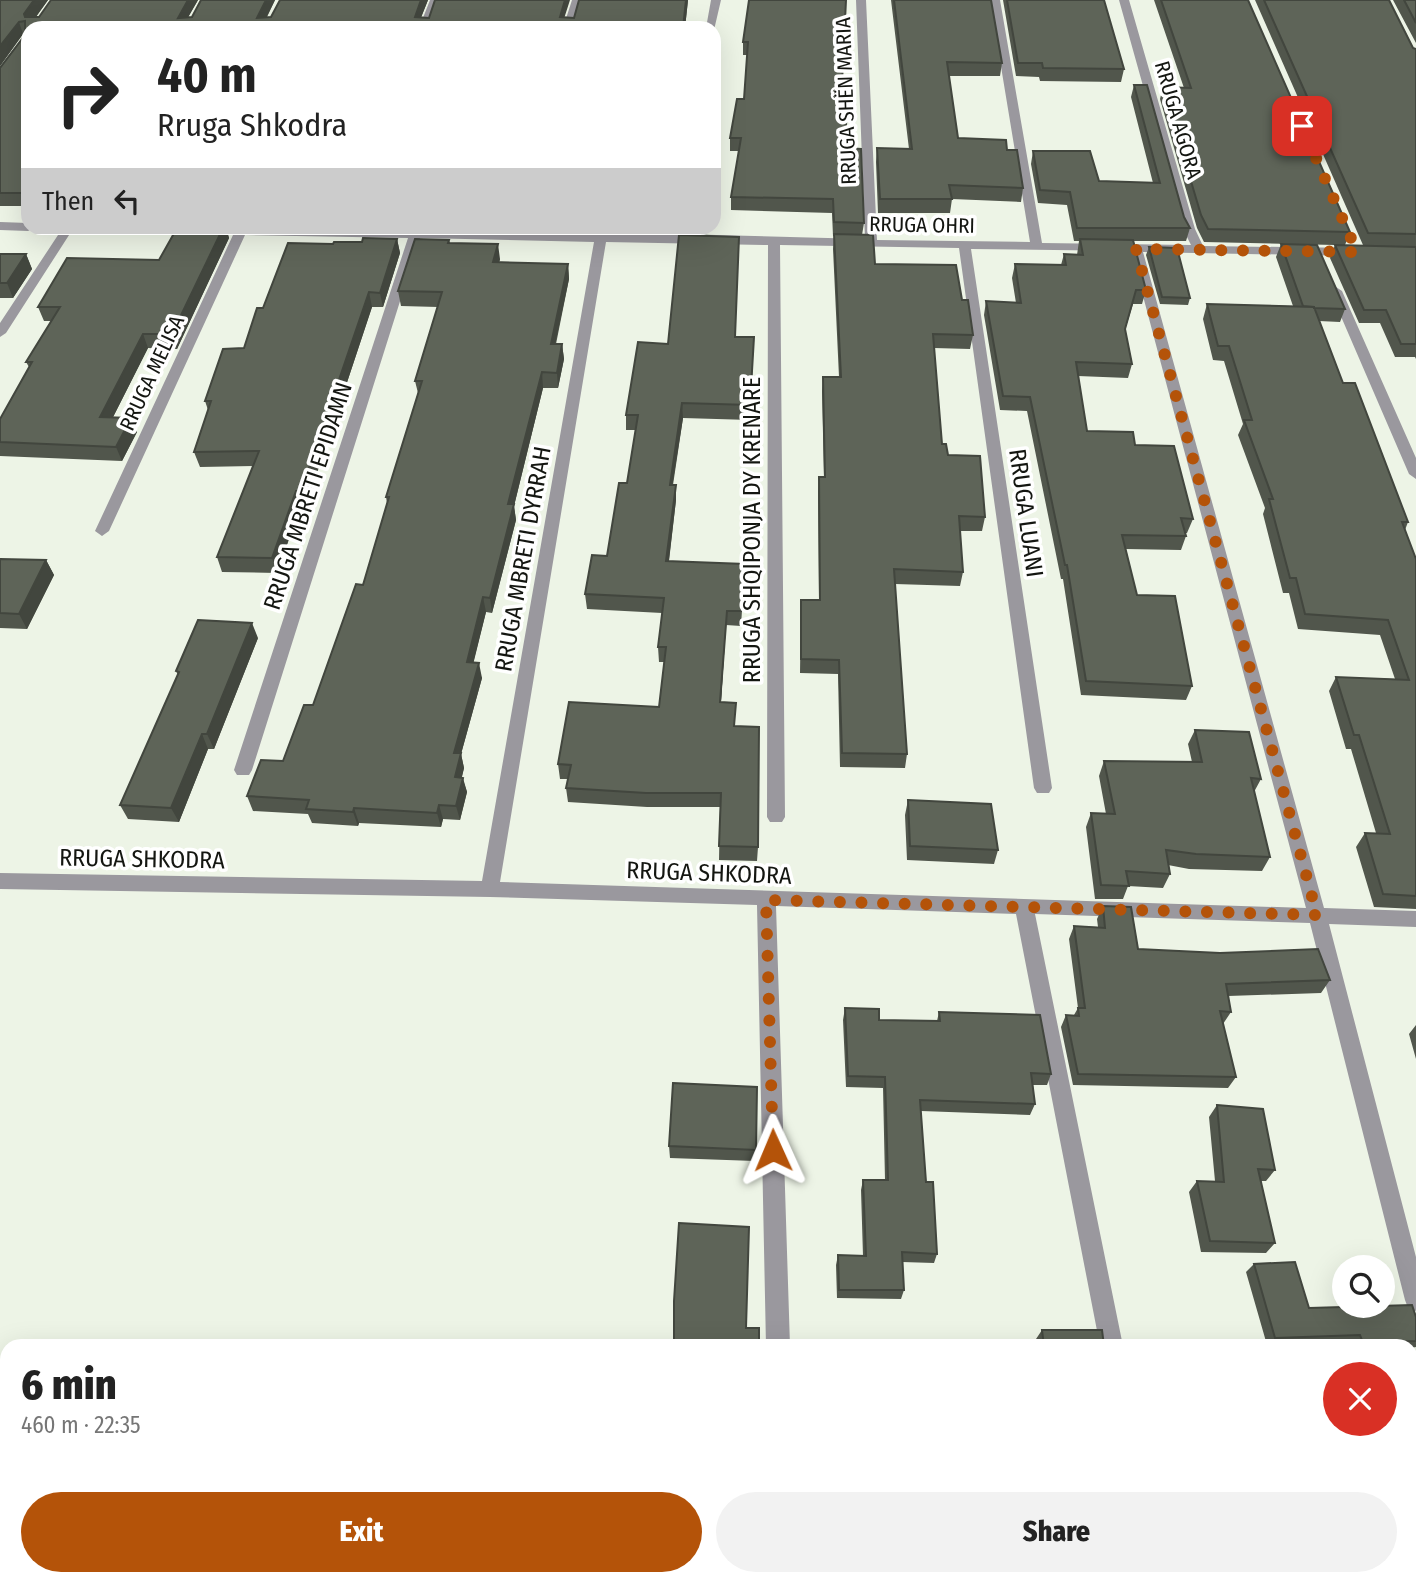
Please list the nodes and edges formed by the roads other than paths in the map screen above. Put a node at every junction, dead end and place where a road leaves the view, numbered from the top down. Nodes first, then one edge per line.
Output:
1 (435, 0) edge
2 (577, 0) edge
3 (716, 0) edge
4 (861, 0) edge
5 (995, 0) edge
6 (1124, 0) edge
7 (427, 21) edge
8 (570, 21) edge
9 (712, 21) edge
10 (0, 226) edge
11 (21, 227) edge
12 (63, 235) edge
13 (239, 235) edge
14 (404, 235) edge
15 (438, 235) edge
16 (577, 235) edge
17 (620, 235) edge
18 (708, 235) edge
19 (415, 236) junction
20 (601, 236) junction
21 (1352, 239) edge
22 (775, 242) junction
23 (871, 243) junction
24 (964, 244) junction
25 (1037, 246) junction
26 (1136, 249) junction
27 (1199, 249) junction
28 (1323, 263) junction
29 (0, 333) edge
30 (1416, 474) edge
31 (102, 531) dead end
32 (243, 770) dead end
33 (1043, 788) dead end
34 (776, 817) dead end
35 (0, 881) edge
36 (489, 889) junction
37 (766, 900) junction
38 (1024, 907) junction
39 (1317, 915) junction
40 (1416, 919) edge
41 (1416, 1300) edge
42 (778, 1339) edge
43 (1111, 1339) edge

1 - 7 street
2 - 8 street
3 - 9 street
4 - 23 street, RRUGA SHËN MARIA
5 - 25 street
6 - 27 street, RRUGA AGORA
10 - 11 street
12 - 29 street
13 - 31 street, RRUGA MELISA
14 - 19 street, RRUGA OHRI
15 - 19 street, RRUGA OHRI
16 - 20 street, RRUGA OHRI
17 - 20 street, RRUGA OHRI
18 - 22 street, RRUGA OHRI
19 - 32 street, RRUGA MBRETI EPIDAMN
20 - 36 street, RRUGA MBRETI DYRRAH
21 - 28 street, RRUGA OHRI
22 - 23 street, RRUGA OHRI
22 - 34 street, RRUGA SHQIPONJA DY KRENARE
23 - 24 street, RRUGA OHRI
24 - 25 street, RRUGA OHRI
24 - 33 street, RRUGA LUANI
25 - 26 street, RRUGA OHRI
26 - 27 street, RRUGA OHRI
26 - 39 street
27 - 28 street, RRUGA OHRI
28 - 30 street
35 - 36 street, RRUGA SHKODRA
36 - 37 street, RRUGA SHKODRA
37 - 38 street, RRUGA SHKODRA
37 - 42 street
38 - 39 street, RRUGA SHKODRA
38 - 43 street
39 - 40 street, RRUGA SHKODRA
39 - 41 street

